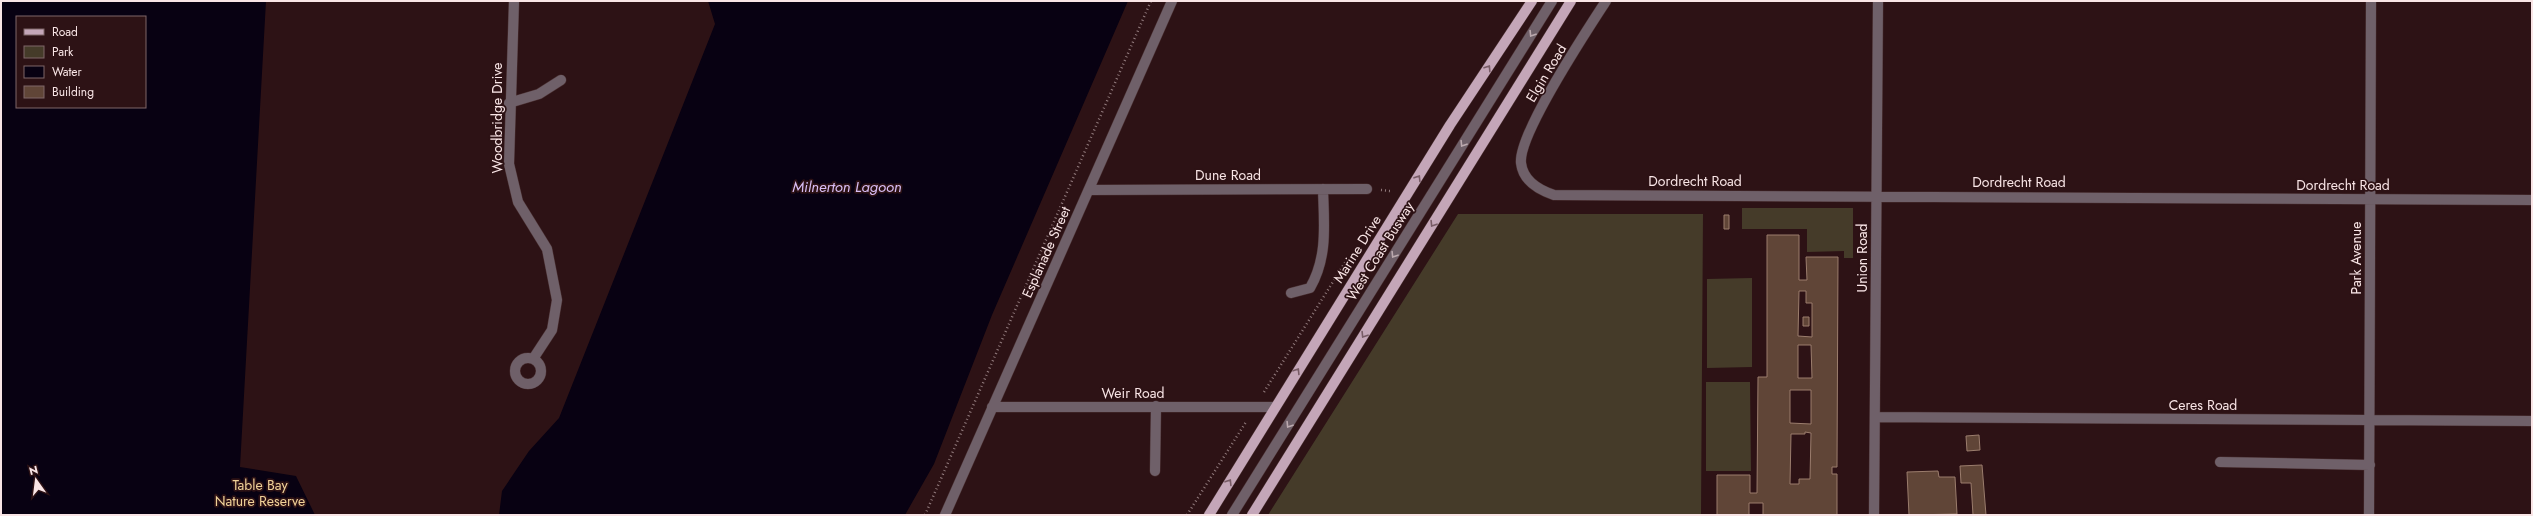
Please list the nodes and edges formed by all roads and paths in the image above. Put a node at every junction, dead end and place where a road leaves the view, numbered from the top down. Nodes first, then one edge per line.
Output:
1 (514, 1) edge
2 (1151, 1) edge
3 (1172, 1) edge
4 (1532, 1) edge
5 (1552, 1) edge
6 (1571, 1) edge
7 (1606, 1) edge
8 (1878, 1) edge
9 (2371, 1) edge
10 (562, 80) dead end
11 (509, 103) junction
12 (1521, 164) joint
13 (1324, 189) junction
14 (1367, 189) dead end
15 (1089, 190) junction
16 (1876, 195) junction
17 (2370, 199) junction
18 (2532, 200) edge
19 (1291, 293) dead end
20 (533, 359) dead end
21 (1156, 406) junction
22 (1275, 407) junction
23 (992, 408) junction
24 (1875, 417) junction
25 (2370, 420) junction
26 (2532, 420) edge
27 (2220, 462) dead end
28 (2370, 465) junction
29 (1155, 471) dead end
30 (925, 515) edge
31 (945, 515) edge
32 (1209, 515) edge
33 (1232, 515) edge
34 (1252, 515) edge
35 (1874, 515) edge
36 (2368, 515) edge

1 - 11 street, Woodbridge Drive
2 - 30 path
3 - 15 street, Esplanade Street
22 -> 4 main road, Marine Drive
5 -> 33 street, West Coast Busway
6 -> 34 main road
7 - 12 street, Elgin Road
8 - 16 street, Union Road
9 - 17 street, Park Avenue
10 - 11 street
11 - 20 street, Woodbridge Drive
12 - 16 street, Dordrecht Road
13 - 14 street, Dune Road
13 - 15 street, Dune Road
13 - 19 street
15 - 23 street, Esplanade Street
16 - 17 street, Dordrecht Road
16 - 24 street, Union Road
17 - 18 street, Dordrecht Road
17 - 25 street, Park Avenue
21 - 22 street, Weir Road
21 - 23 street, Weir Road
21 - 29 street
32 -> 22 main road, Marine Drive
23 - 31 street, Esplanade Street
24 - 25 street, Ceres Road
24 - 35 street, Union Road
25 - 26 street, Ceres Road
25 - 28 street, Park Avenue
27 - 28 street
28 - 36 street, Park Avenue

